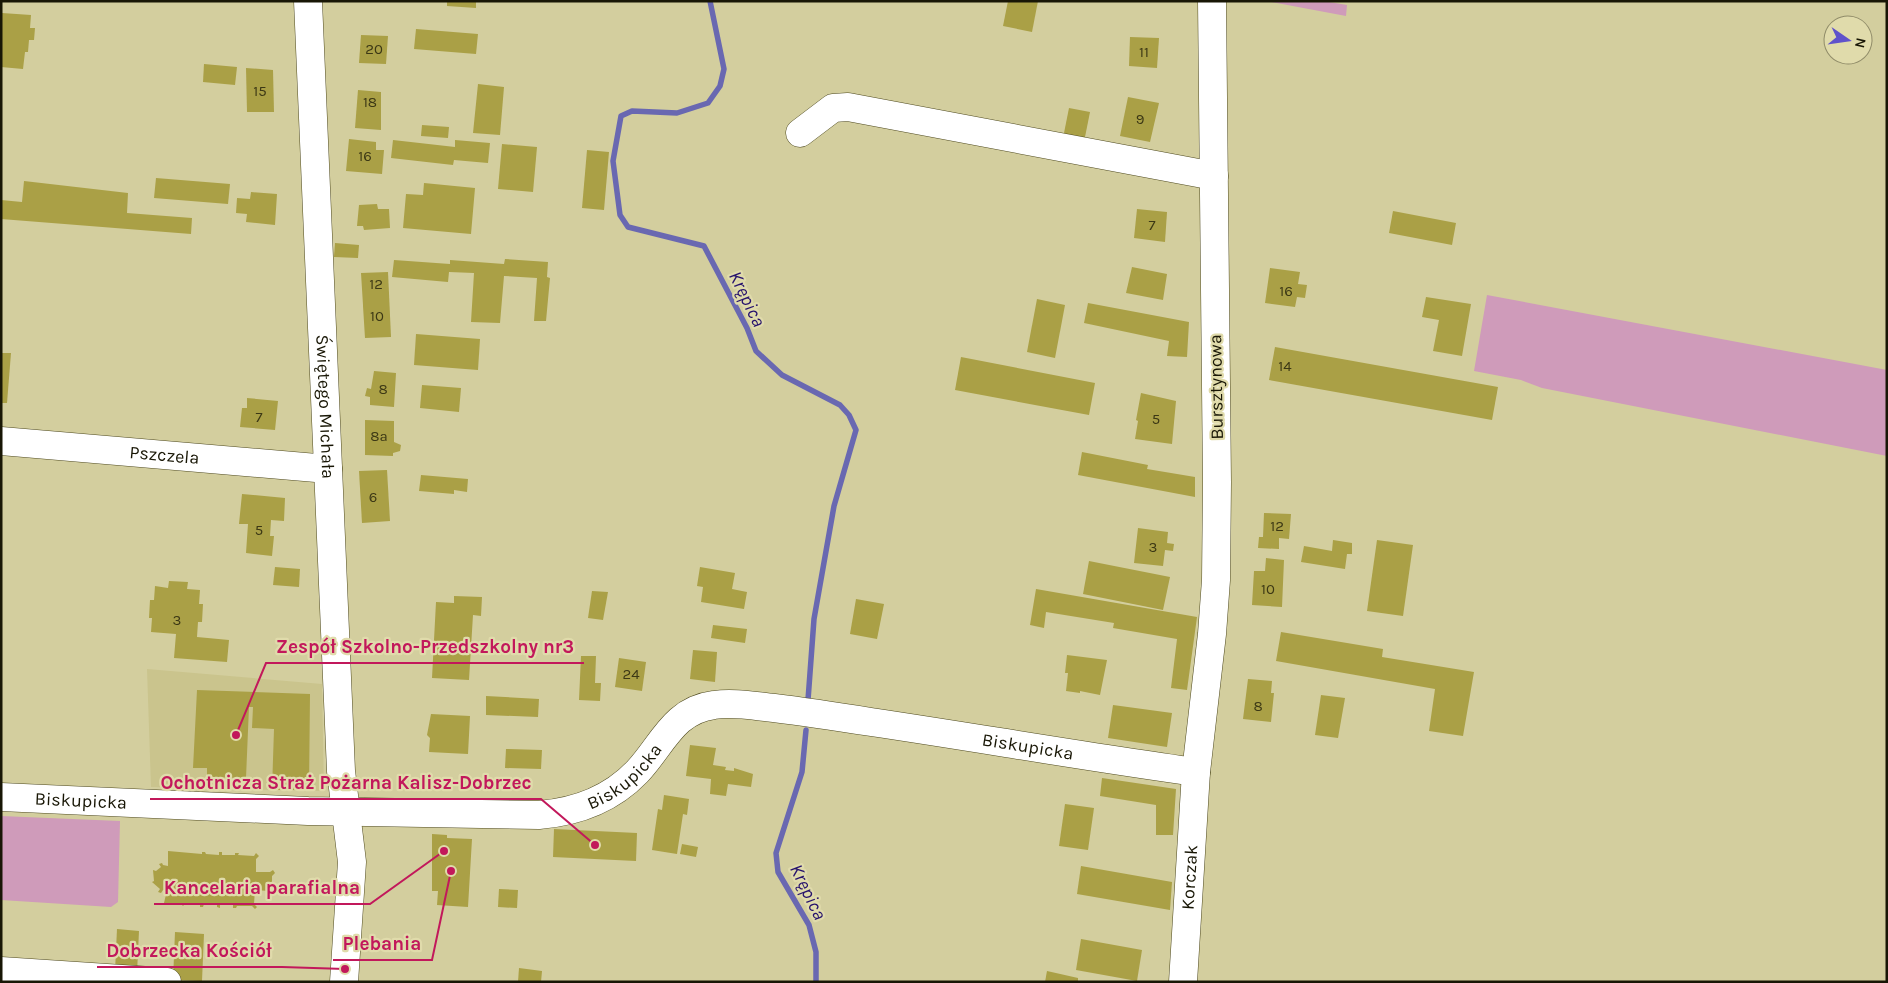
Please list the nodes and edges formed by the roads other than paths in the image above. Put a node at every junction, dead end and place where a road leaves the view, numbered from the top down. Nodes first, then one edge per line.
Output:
1 (308, 1) edge
2 (1212, 1) edge
3 (800, 133) dead end
4 (1214, 176) junction
5 (1, 441) edge
6 (328, 469) junction
7 (1196, 772) junction
8 (1, 797) edge
9 (346, 812) junction
10 (1, 970) edge
11 (167, 982) edge
12 (344, 982) edge
13 (1183, 982) edge

1 - 6 street, Świętego Michała
2 - 4 street, Bursztynowa
3 - 4 street
4 - 7 street, Bursztynowa
5 - 6 street, Pszczela
6 - 9 street, Świętego Michała
7 - 9 street, Biskupicka
7 - 13 street, Korczak
8 - 9 street, Biskupicka
9 - 12 street, Świętego Michała
10 - 11 street

